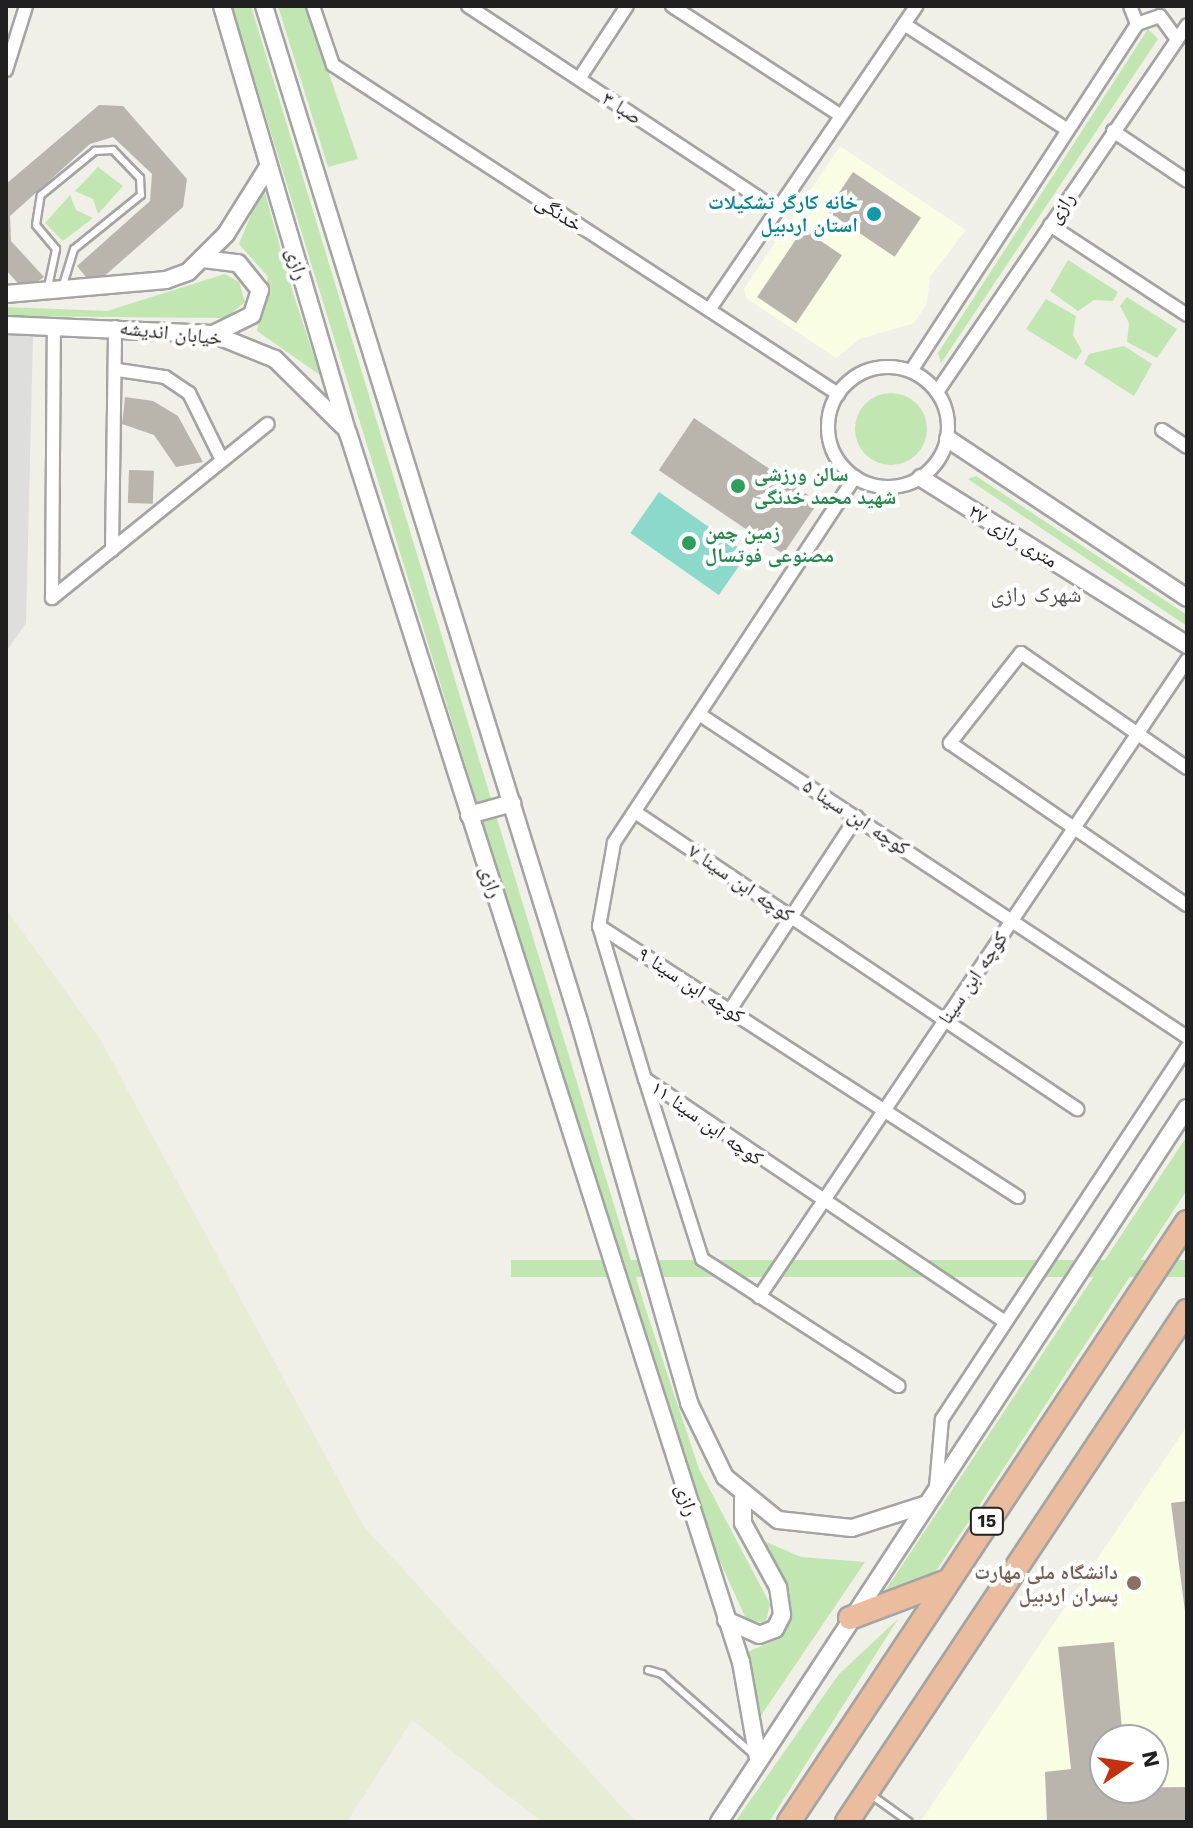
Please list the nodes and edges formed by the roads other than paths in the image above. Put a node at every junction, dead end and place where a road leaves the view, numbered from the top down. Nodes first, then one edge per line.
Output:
1 (26, 6) edge
2 (222, 6) edge
3 (264, 6) edge
4 (313, 6) edge
5 (468, 6) edge
6 (627, 6) edge
7 (672, 6) edge
8 (916, 6) edge
9 (1130, 6) edge
10 (904, 24) junction
11 (1137, 24) junction
12 (1187, 25) edge
13 (1177, 39) junction
14 (6, 70) edge
15 (579, 79) junction
16 (840, 115) junction
17 (1066, 129) junction
18 (1113, 131) junction
19 (268, 167) junction
20 (1187, 181) edge
21 (777, 210) junction
22 (1050, 225) junction
23 (203, 259) junction
24 (6, 294) edge
25 (54, 294) junction
26 (709, 310) junction
27 (1187, 315) edge
28 (6, 325) edge
29 (54, 325) junction
30 (115, 327) junction
31 (213, 334) junction
32 (118, 370) junction
33 (911, 371) junction
34 (937, 392) junction
35 (838, 394) junction
36 (268, 424) dead end
37 (1162, 430) dead end
38 (348, 433) junction
39 (948, 439) junction
40 (1187, 447) edge
41 (222, 460) junction
42 (855, 477) junction
43 (921, 478) junction
44 (112, 550) junction
45 (1187, 598) edge
46 (1187, 645) edge
47 (1187, 660) edge
48 (699, 714) junction
49 (1137, 733) junction
50 (1187, 768) edge
51 (512, 803) junction
52 (635, 812) junction
53 (469, 815) junction
54 (857, 817) junction
55 (1074, 828) junction
56 (1187, 905) edge
57 (790, 916) junction
58 (1013, 919) junction
59 (599, 926) junction
60 (730, 1010) junction
61 (945, 1020) junction
62 (1187, 1037) edge
63 (1187, 1047) edge
64 (645, 1079) junction
65 (1187, 1108) edge
66 (1077, 1109) dead end
67 (883, 1111) junction
68 (1018, 1197) dead end
69 (821, 1204) junction
70 (1187, 1222) edge
71 (759, 1297) junction
72 (1187, 1311) edge
73 (1004, 1321) junction
74 (898, 1386) dead end
75 (936, 1487) junction
76 (743, 1498) junction
77 (924, 1505) junction
78 (948, 1581) junction
79 (850, 1618) junction
80 (726, 1620) junction
81 (648, 1670) dead end
82 (758, 1758) junction
83 (867, 1792) junction
84 (719, 1822) edge
85 (789, 1822) edge
86 (847, 1822) edge
87 (909, 1822) edge

1 - 14 street
2 - 19 street, رازی
3 - 51 street
4 - 26 street, خدنگی
5 - 15 street, صبا ۳
6 - 15 street
7 - 16 street
8 - 10 street
9 - 11 street
10 - 16 street
10 - 17 street
11 - 13 street
11 - 17 street, رازی
12 - 13 street, رازی
13 - 18 street, رازی
15 - 21 street, صبا ۳
16 - 21 street
17 - 33 street, رازی
18 - 20 street
18 - 22 street, رازی
19 - 23 street, خیابان اندیشه
19 - 38 street, رازی
21 - 26 street
22 - 27 street
22 - 34 street, رازی
23 - 25 street, خیابان اندیشه
23 - 31 street
24 - 25 street, خیابان اندیشه
25 - 25 lane
26 - 35 street, خدنگی
28 - 29 street, خیابان اندیشه
29 - 30 street, خیابان اندیشه
29 - 44 street
30 - 31 street, خیابان اندیشه
30 - 32 street
31 - 38 street, خیابان اندیشه
32 - 41 street
32 - 44 street
33 - 34 street
33 - 35 street
34 - 39 street
35 - 42 street
36 - 41 street
37 - 40 street
38 - 53 street, رازی
39 - 43 street
39 - 45 street
41 - 44 street
42 - 43 street
42 - 48 street
43 - 46 street, ۲۷ متری رازی
47 - 49 street, کوچه ابن سینا
48 - 52 street
48 - 54 street, کوچه ابن سینا ۵
49 - 50 street
49 - 55 street, کوچه ابن سینا
49 - 55 street
51 - 53 street
51 - 76 street
52 - 57 street, کوچه ابن سینا ۷
52 - 59 street
53 - 80 street, رازی
54 - 57 street
54 - 58 street, کوچه ابن سینا ۵
55 - 56 street
55 - 58 street, کوچه ابن سینا
57 - 60 street
57 - 61 street, کوچه ابن سینا ۷
58 - 61 street, کوچه ابن سینا
58 - 62 street, کوچه ابن سینا ۵
59 - 60 street, کوچه ابن سینا ۹
59 - 64 street, کوچه ابن سینا ۱۱
60 - 67 street, کوچه ابن سینا ۹
61 - 66 street, کوچه ابن سینا ۷
61 - 67 street, کوچه ابن سینا
63 - 73 street
64 - 69 street, کوچه ابن سینا ۱۱
64 - 71 street
65 - 75 street
67 - 68 street, کوچه ابن سینا ۹
67 - 69 street, کوچه ابن سینا
69 - 71 street, کوچه ابن سینا
69 - 73 street, کوچه ابن سینا ۱۱
70 - 78 highway, 15
71 - 74 street
72 - 83 highway, 15
73 - 75 street
75 - 77 street
76 - 77 street
76 - 80 street
77 - 79 street
78 - 79 highway
78 - 85 highway, 15
79 - 82 street
80 - 82 street, رازی
81 - 82 lane
82 - 84 street
83 - 86 highway, 15
83 - 87 lane

